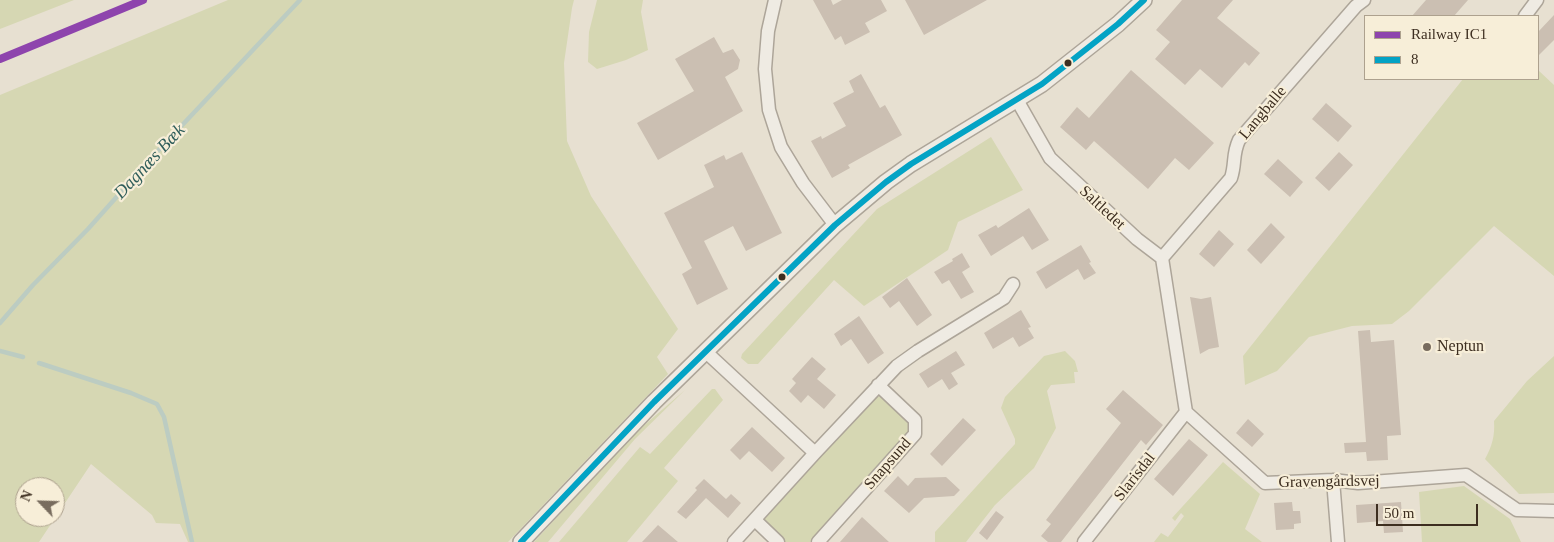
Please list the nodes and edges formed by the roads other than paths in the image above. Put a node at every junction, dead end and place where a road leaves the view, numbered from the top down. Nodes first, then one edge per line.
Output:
1 (776, 0) edge
2 (1144, 0) edge
3 (1364, 0) edge
4 (1537, 0) edge
5 (1526, 15) edge
6 (1017, 100) junction
7 (835, 225) junction
8 (1162, 258) junction
9 (1013, 284) dead end
10 (706, 352) junction
11 (878, 385) junction
12 (1186, 412) junction
13 (814, 453) junction
14 (1333, 480) junction
15 (1554, 511) edge
16 (755, 520) junction
17 (521, 542) edge
18 (734, 542) edge
19 (778, 542) edge
20 (818, 542) edge
21 (1084, 542) edge
22 (1338, 542) edge

1 - 7 street
2 - 6 street
3 - 8 street, Langballe
4 - 5 street
6 - 7 street
6 - 8 street, Saltledet
7 - 10 street
8 - 12 street
9 - 11 street
10 - 13 street
10 - 17 street
11 - 13 street
11 - 20 street, Snapsund
12 - 14 street, Gravengårdsvej
12 - 21 street, Slarisdal
13 - 16 street
14 - 15 street, Gravengårdsvej
14 - 22 street
16 - 18 street
16 - 19 street

